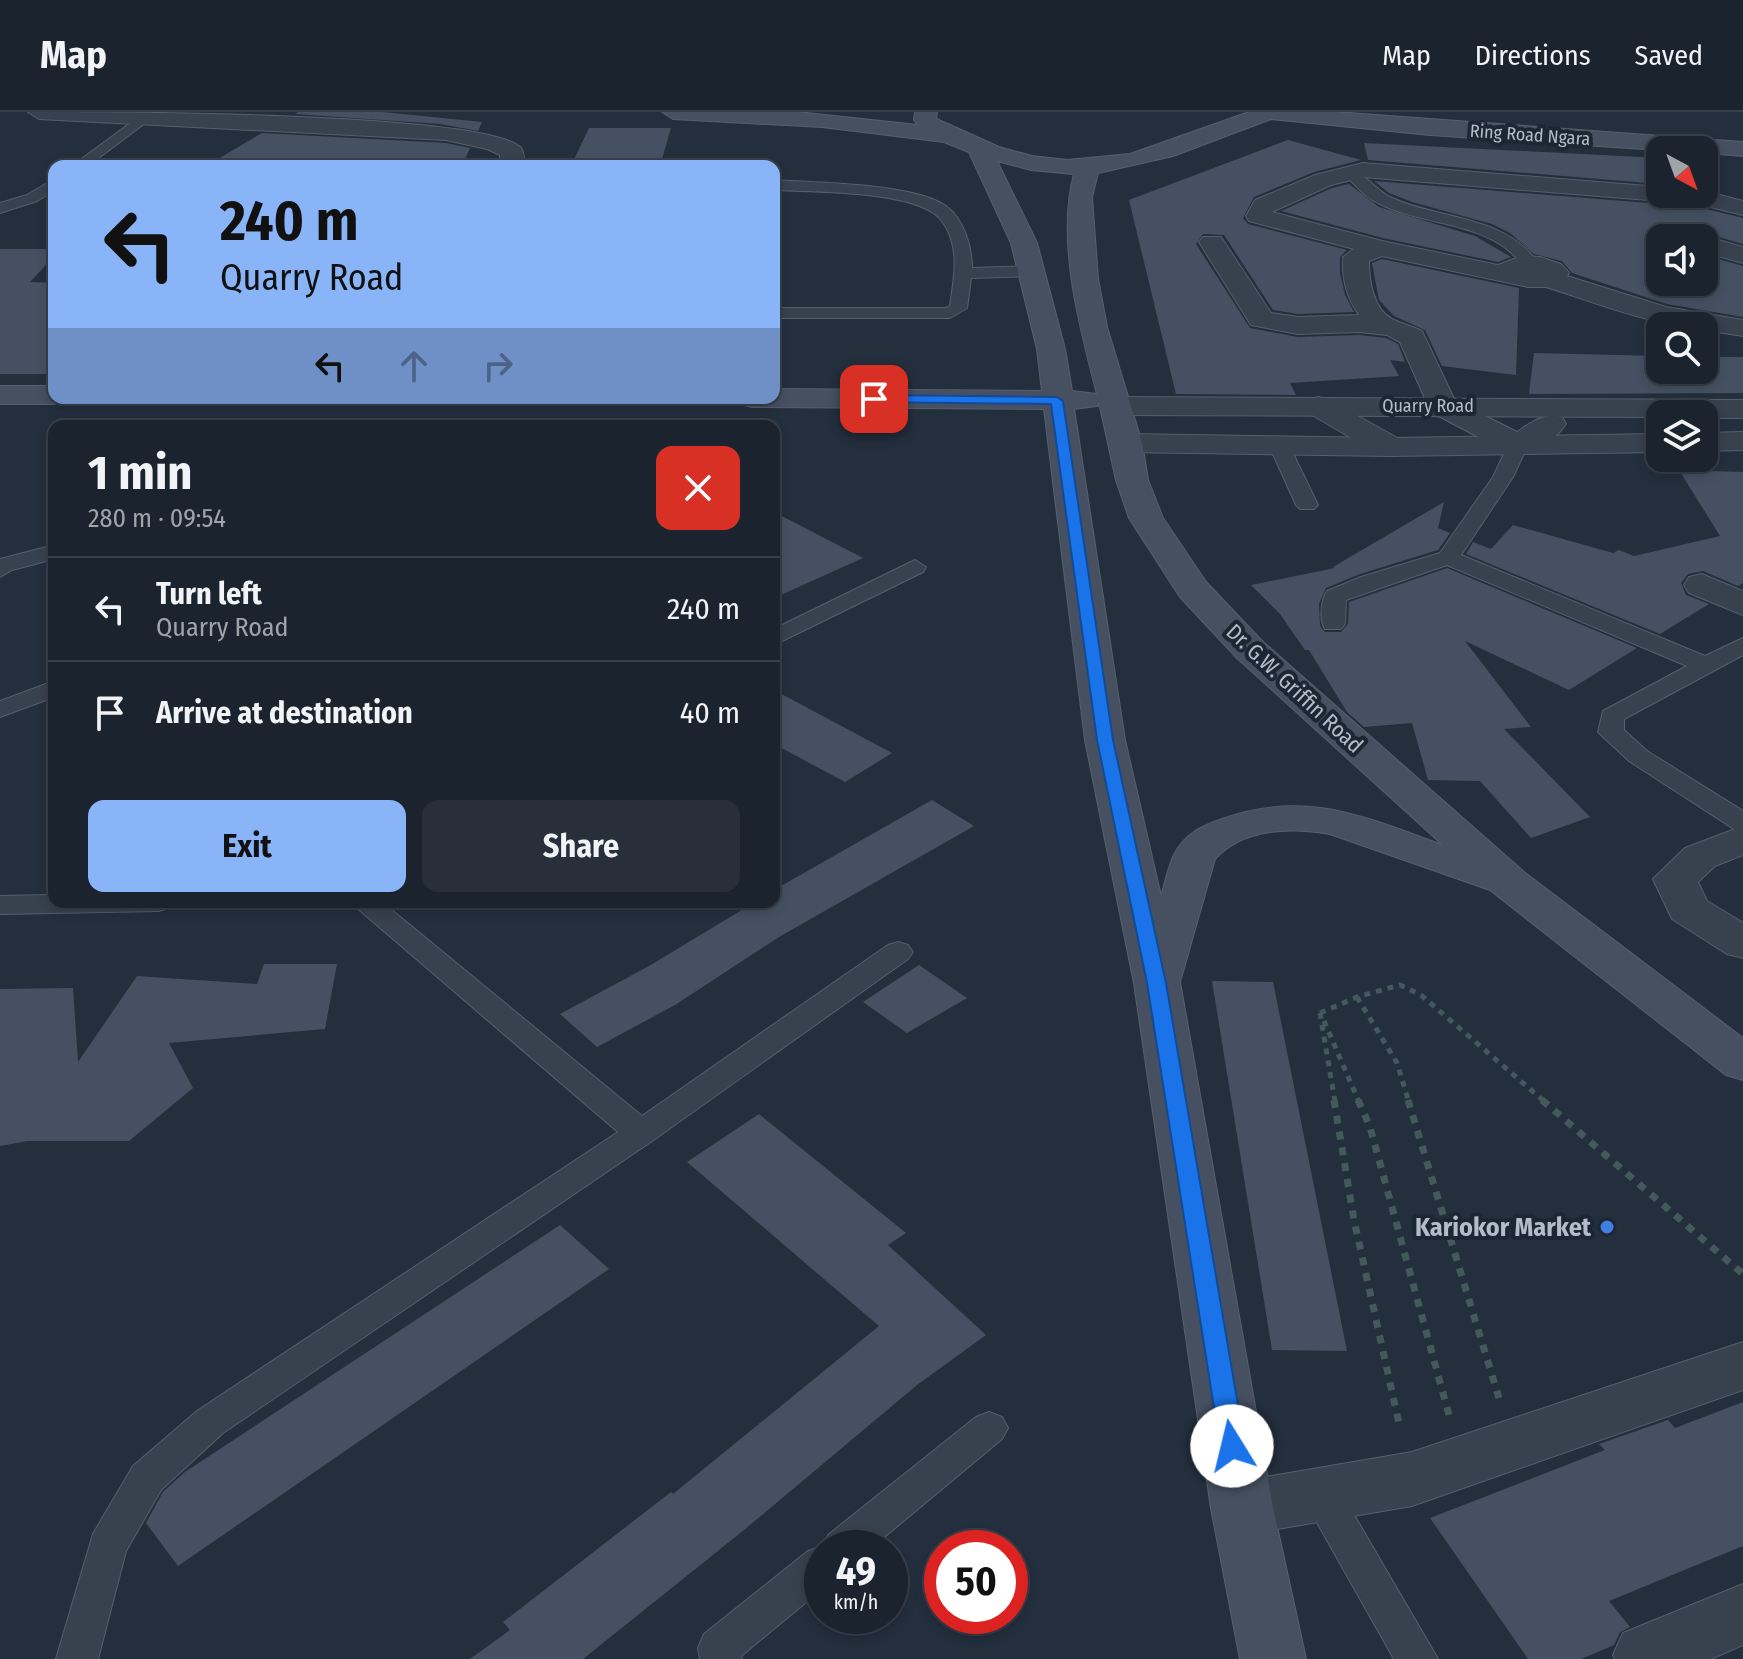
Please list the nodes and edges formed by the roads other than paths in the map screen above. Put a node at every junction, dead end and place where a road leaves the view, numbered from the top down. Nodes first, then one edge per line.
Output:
1 (39, 112) edge
2 (673, 112) edge
3 (926, 112) edge
4 (1268, 112) edge
5 (144, 117) junction
6 (1427, 120) edge
7 (962, 141) junction
8 (1743, 149) edge
9 (87, 160) edge
10 (512, 160) edge
11 (1087, 170) junction
12 (1356, 178) dead end
13 (780, 186) edge
14 (48, 188) edge
15 (1646, 193) edge
16 (1718, 202) edge
17 (0, 208) edge
18 (1743, 208) edge
19 (1212, 242) dead end
20 (1380, 248) junction
21 (1718, 248) edge
22 (1743, 255) edge
23 (1029, 271) junction
24 (1530, 272) junction
25 (963, 273) junction
26 (780, 313) edge
27 (1381, 325) junction
28 (1743, 328) edge
29 (0, 395) edge
30 (48, 395) edge
31 (780, 398) edge
32 (1057, 401) junction
33 (1113, 402) junction
34 (1318, 406) junction
35 (1442, 406) junction
36 (1511, 406) junction
37 (1743, 409) edge
38 (1551, 424) junction
39 (1743, 441) edge
40 (1718, 442) edge
41 (1126, 443) junction
42 (1646, 443) edge
43 (1593, 444) junction
44 (1279, 445) junction
45 (1518, 445) junction
46 (1390, 447) junction
47 (1307, 505) dead end
48 (48, 554) edge
49 (1448, 558) junction
50 (915, 567) dead end
51 (0, 570) edge
52 (1702, 585) dead end
53 (1743, 604) edge
54 (1333, 624) dead end
55 (780, 635) edge
56 (1743, 645) edge
57 (1706, 665) junction
58 (48, 690) edge
59 (0, 710) edge
60 (1743, 823) edge
61 (1743, 839) edge
62 (1508, 882) junction
63 (48, 904) edge
64 (0, 905) edge
65 (371, 908) edge
66 (1743, 943) edge
67 (898, 952) dead end
68 (1157, 983) junction
69 (1743, 1063) edge
70 (641, 1133) junction
71 (1743, 1366) edge
72 (989, 1428) dead end
73 (1322, 1496) junction
74 (1242, 1508) junction
75 (864, 1530) edge
76 (804, 1579) edge
77 (1743, 1614) edge
78 (1270, 1643) edge
79 (716, 1655) edge
80 (77, 1659) edge
81 (1417, 1659) edge
82 (1649, 1659) edge

1 - 5 street
2 - 7 main road, Ring Road Ngara
3 - 7 main road
4 - 6 main road, Ring Road Ngara
4 - 11 main road, Ring Road Ngara
5 - 9 lane
5 - 10 street
6 - 8 main road, Ring Road Ngara
7 - 11 main road, Ring Road Ngara
7 - 23 main road
11 - 33 main road, Dr. G.W. Griffin Road
12 - 24 lane
13 - 25 lane
14 - 17 lane
15 - 20 street
16 - 18 street
19 - 27 street
20 - 24 street
20 - 27 street
21 - 22 street
23 - 25 lane
23 - 32 main road
24 - 28 street
25 - 26 lane
27 - 35 street
29 - 30 main road
31 - 32 main road
32 - 33 main road
32 - 68 main road
33 - 34 street, Quarry Road
33 - 41 main road, Dr. G.W. Griffin Road
34 - 35 street, Quarry Road
34 - 46 street
35 - 36 street, Quarry Road
35 - 45 street
36 - 37 street, Quarry Road
36 - 38 street
38 - 43 street
38 - 45 street
39 - 40 street
41 - 44 street, Quarry Road
41 - 62 main road, Dr. G.W. Griffin Road
42 - 43 street, Quarry Road
43 - 45 street, Quarry Road
44 - 46 street, Quarry Road
44 - 47 lane
45 - 46 street, Quarry Road
45 - 49 lane
48 - 51 lane
49 - 54 lane
49 - 57 lane
50 - 55 lane
52 - 53 street
56 - 57 lane
57 - 60 lane
58 - 59 lane
61 - 66 street
62 - 68 main road
62 - 69 main road, Dr. G.W. Griffin Road
63 - 64 lane
65 - 70 lane
67 - 70 lane
68 - 74 main road
70 - 80 lane
71 - 73 street
72 - 75 lane
73 - 74 street
73 - 81 lane
74 - 78 main road
76 - 79 lane
77 - 82 street

